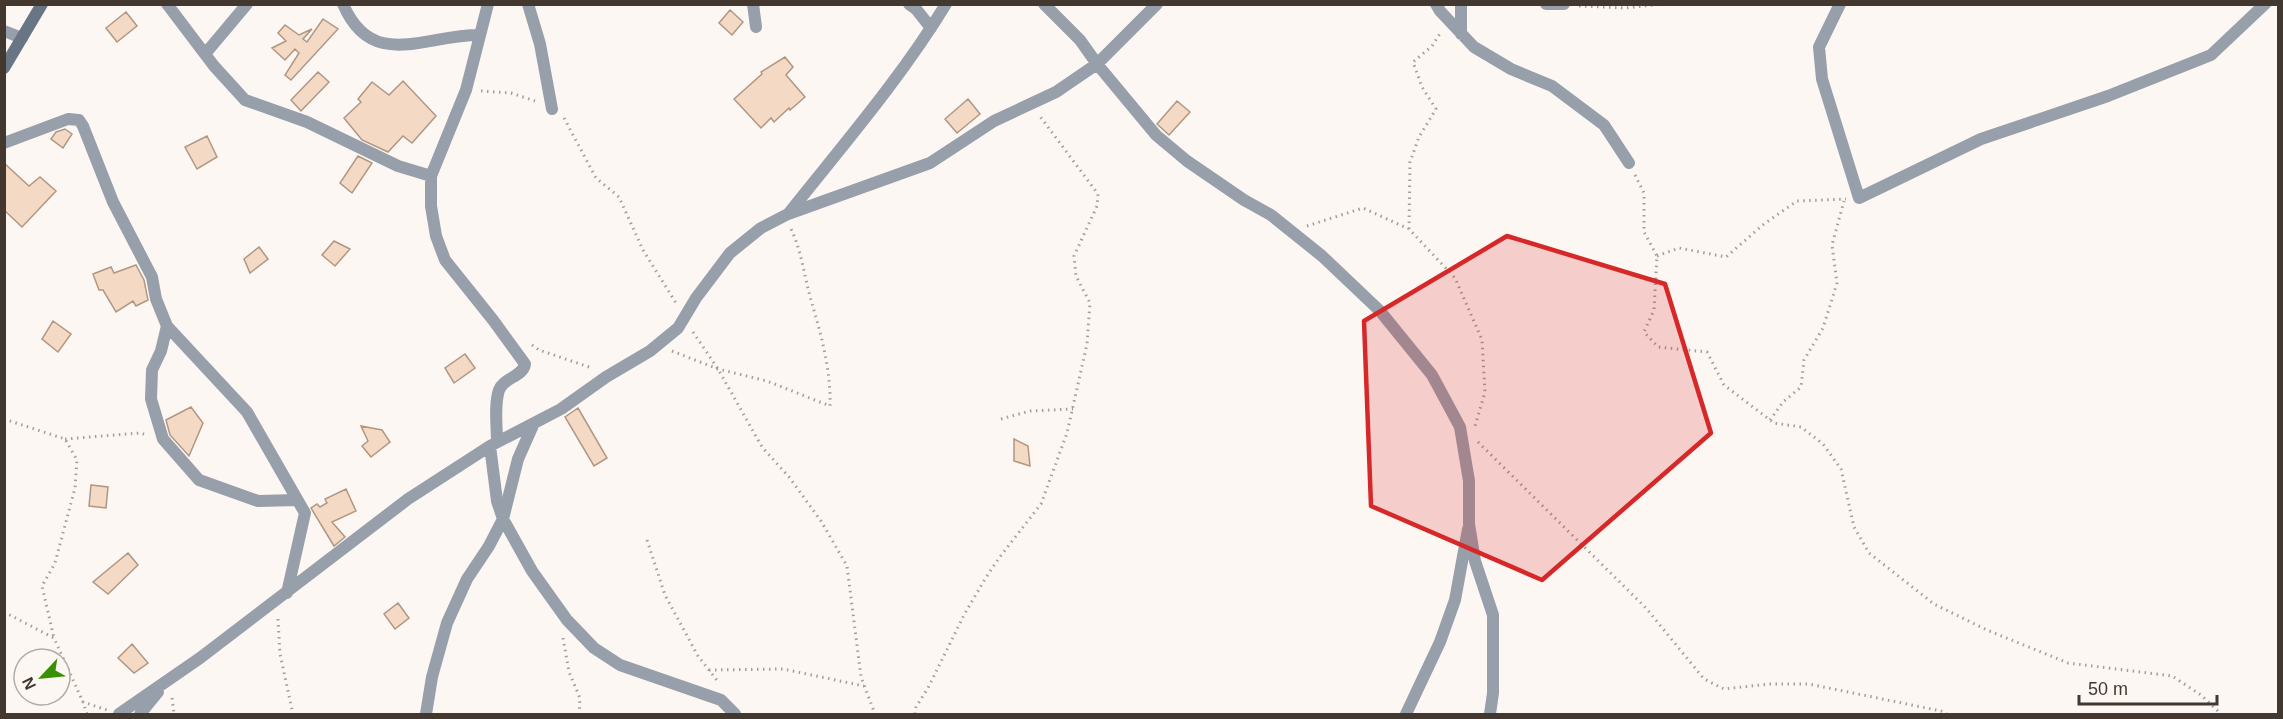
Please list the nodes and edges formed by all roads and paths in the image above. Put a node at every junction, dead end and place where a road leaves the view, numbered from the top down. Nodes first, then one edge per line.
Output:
1 (42, 4) edge
2 (167, 4) edge
3 (247, 4) edge
4 (343, 4) edge
5 (488, 4) edge
6 (528, 4) edge
7 (753, 4) edge
8 (909, 4) edge
9 (946, 4) edge
10 (1157, 4) edge
11 (1436, 4) edge
12 (1461, 4) edge
13 (1546, 4) edge
14 (1664, 4) edge
15 (1840, 4) edge
16 (2265, 4) edge
17 (1563, 5) edge
18 (1044, 6) edge
19 (1449, 21) junction
20 (756, 27) dead end
21 (932, 28) junction
22 (4, 31) edge
23 (1461, 34) junction
24 (480, 35) junction
25 (22, 38) junction
26 (205, 54) junction
27 (1097, 64) junction
28 (4, 68) edge
29 (467, 89) junction
30 (1030, 104) junction
31 (552, 109) junction
32 (4, 143) edge
33 (1629, 163) joint
34 (431, 177) junction
35 (1859, 198) junction
36 (1844, 199) junction
37 (788, 214) junction
38 (1303, 227) dead end
39 (1409, 229) junction
40 (796, 239) dead end
41 (1657, 256) junction
42 (684, 318) junction
43 (167, 326) junction
44 (531, 345) dead end
45 (656, 346) junction
46 (718, 369) junction
47 (615, 371) junction
48 (1073, 409) junction
49 (4, 419) edge
50 (1001, 419) dead end
51 (1770, 420) junction
52 (534, 423) junction
53 (65, 439) junction
54 (163, 439) junction
55 (494, 444) junction
56 (297, 500) junction
57 (503, 519) junction
58 (1469, 524) junction
59 (647, 540) dead end
60 (283, 596) junction
61 (4, 612) edge
62 (563, 615) junction
63 (54, 638) junction
64 (709, 670) junction
65 (164, 683) junction
66 (864, 686) junction
67 (725, 690) dead end
68 (83, 702) junction
69 (87, 714) edge
70 (120, 714) edge
71 (140, 714) edge
72 (292, 714) edge
73 (426, 714) edge
74 (579, 714) edge
75 (735, 714) edge
76 (875, 714) edge
77 (915, 714) edge
78 (1406, 714) edge
79 (1490, 714) edge
80 (1947, 714) edge
81 (2221, 714) edge

1 - 25 main road
2 - 26 street
3 - 26 street
4 - 24 street
5 - 24 street
6 - 31 street
7 - 20 street
8 - 21 street
9 - 21 street
10 - 27 street
11 - 19 street
12 - 23 street
13 - 17 street
14 - 17 path
15 - 35 street
16 - 35 street
18 - 27 street
19 - 23 street
19 - 39 path
21 - 37 street
22 - 25 street
23 - 33 street
24 - 29 street
25 - 28 main road
26 - 34 street
27 - 30 street
27 - 58 street
29 - 31 path
29 - 34 street
30 - 37 street
30 - 48 path
31 - 42 path
32 - 43 street
33 - 41 path
34 - 55 street
35 - 36 path
36 - 41 path
36 - 51 path
37 - 42 street
38 - 39 path
39 - 80 path
40 - 46 path
41 - 51 path
42 - 45 street
42 - 46 path
43 - 54 street
43 - 56 street
44 - 47 path
45 - 46 path
45 - 47 street
46 - 66 path
47 - 52 street
48 - 50 path
48 - 77 path
49 - 53 path
51 - 81 path
52 - 55 street
52 - 57 street
53 - 54 path
53 - 63 path
54 - 56 street
55 - 57 street
55 - 60 street
56 - 60 street
57 - 62 street
57 - 73 street
58 - 78 street
58 - 79 street
59 - 64 path
60 - 65 street
60 - 72 path
61 - 63 path
62 - 74 path
62 - 75 street
63 - 68 path
64 - 66 path
64 - 67 path
65 - 70 street
65 - 71 street
66 - 76 path
68 - 69 path
68 - 70 path

